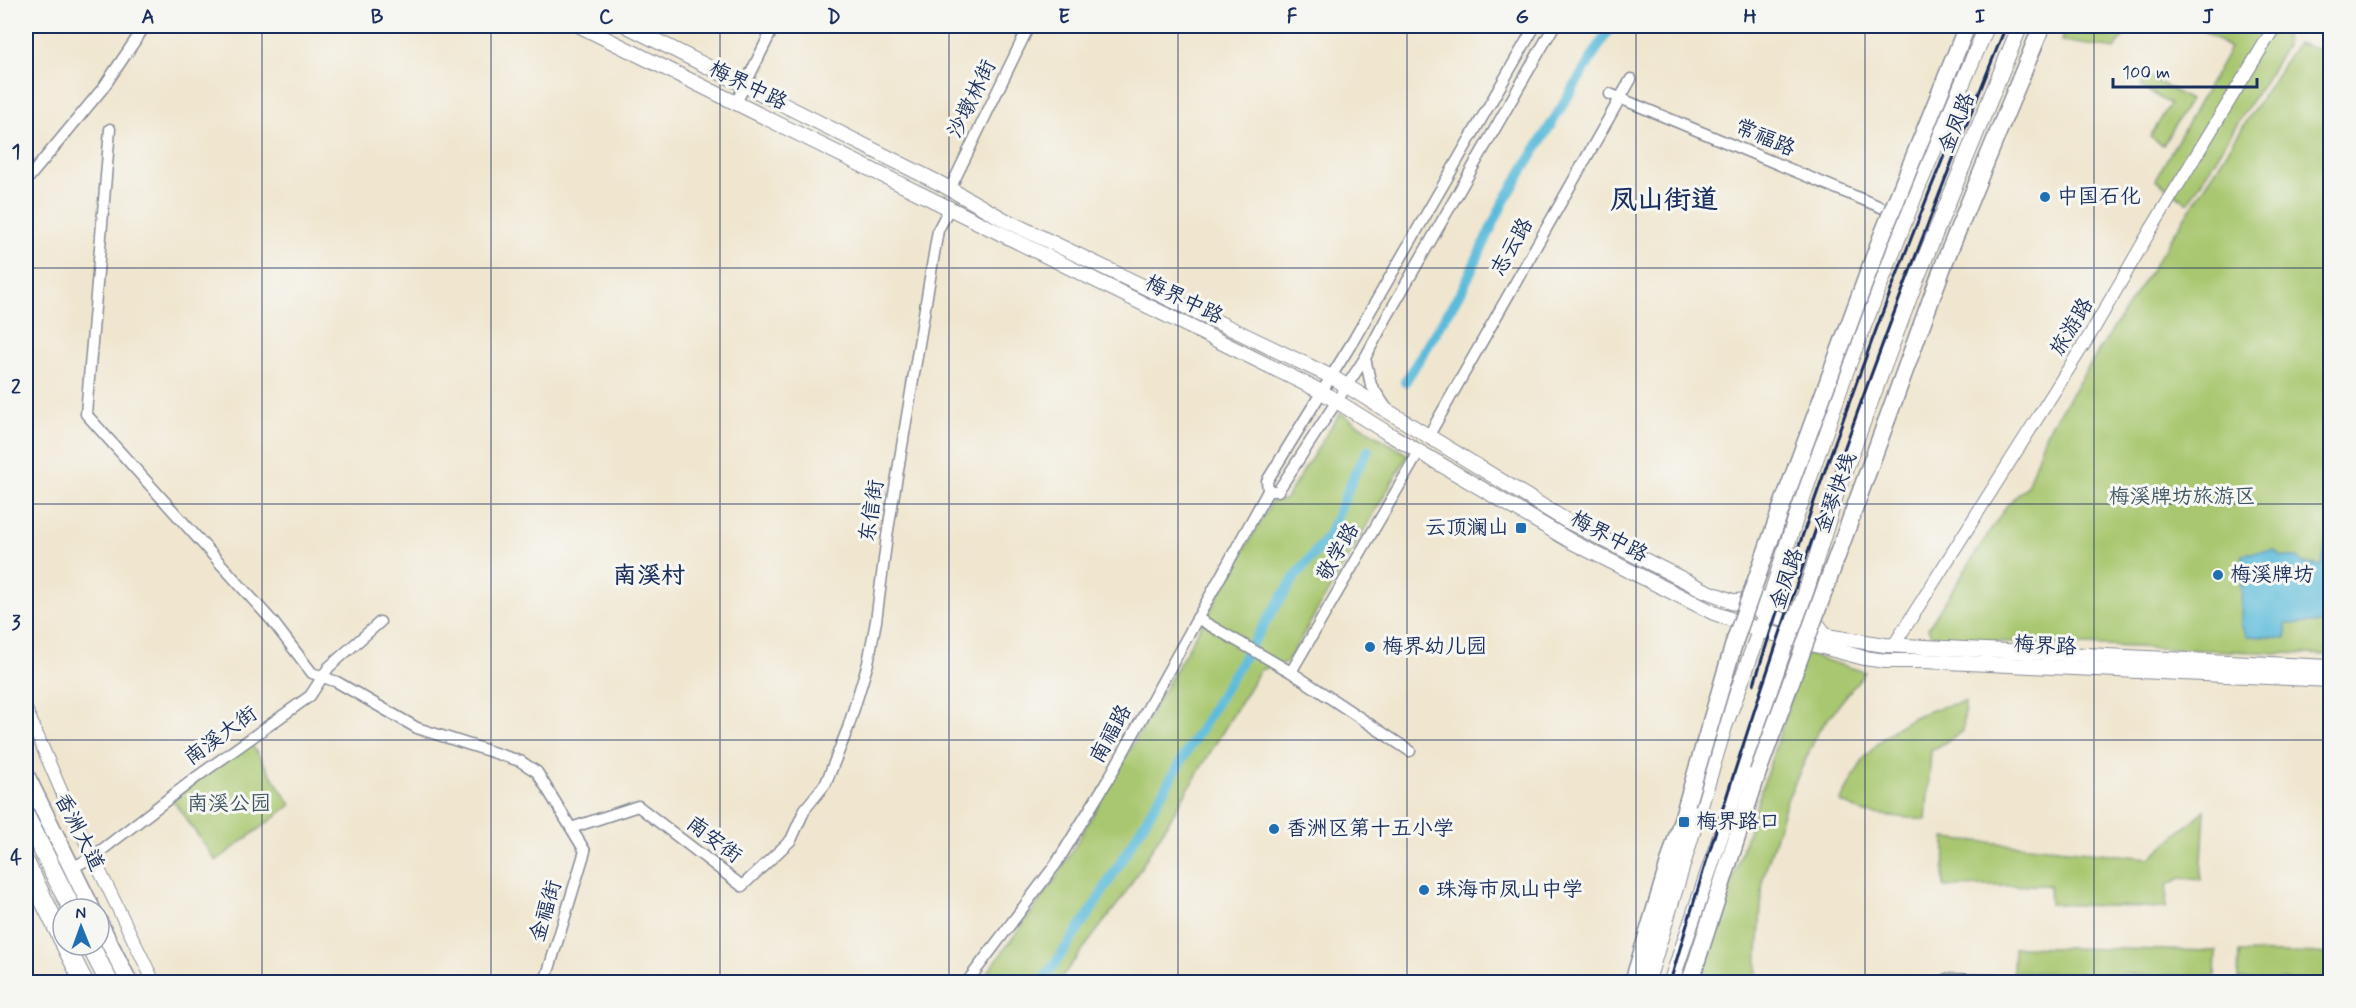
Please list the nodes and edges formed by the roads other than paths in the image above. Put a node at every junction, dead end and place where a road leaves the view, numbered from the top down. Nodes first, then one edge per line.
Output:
1 (145, 26) edge
2 (580, 26) edge
3 (627, 26) edge
4 (774, 26) edge
5 (1029, 26) edge
6 (1535, 26) edge
7 (1554, 26) edge
8 (1967, 26) edge
9 (1987, 26) edge
10 (2020, 26) edge
11 (2042, 26) edge
12 (2275, 26) edge
13 (1631, 79) dead end
14 (745, 84) junction
15 (1615, 97) junction
16 (736, 103) junction
17 (110, 129) dead end
18 (26, 181) edge
19 (950, 189) junction
20 (949, 209) junction
21 (1906, 218) junction
22 (1365, 358) junction
23 (1332, 376) junction
24 (1348, 386) junction
25 (1322, 392) junction
26 (1338, 401) junction
27 (1387, 409) junction
28 (1429, 435) junction
29 (1419, 452) junction
30 (1457, 452) junction
31 (1447, 468) junction
32 (1268, 491) junction
33 (1774, 587) junction
34 (1805, 595) junction
35 (1732, 602) junction
36 (1766, 613) junction
37 (1197, 618) junction
38 (380, 622) dead end
39 (1791, 629) junction
40 (1760, 630) junction
41 (1826, 636) junction
42 (1894, 645) junction
43 (2331, 667) edge
44 (1291, 672) junction
45 (324, 677) junction
46 (2331, 680) edge
47 (26, 709) edge
48 (1410, 751) dead end
49 (26, 775) edge
50 (805, 809) joint
51 (26, 817) edge
52 (26, 827) edge
53 (571, 828) junction
54 (94, 856) junction
55 (26, 864) edge
56 (72, 868) junction
57 (60, 897) edge
58 (66, 897) edge
59 (86, 897) edge
60 (51, 915) edge
61 (111, 945) edge
62 (1683, 950) junction
63 (71, 957) edge
64 (90, 957) edge
65 (96, 957) edge
66 (26, 973) edge
67 (1647, 979) edge
68 (1946, 979) dead end
69 (129, 980) edge
70 (30, 982) edge
71 (84, 982) edge
72 (103, 982) edge
73 (109, 982) edge
74 (154, 982) edge
75 (545, 982) edge
76 (968, 982) edge
77 (1633, 982) edge
78 (1671, 982) edge
79 (1681, 982) edge
80 (1690, 982) edge
81 (2068, 982) edge

1 - 18 street
2 - 16 main road, 梅界中路
3 - 14 main road, 梅界中路
4 - 14 street
5 - 19 street, 沙墩林街
6 - 23 street
7 - 22 street
8 - 77 highway, bridge
9 - 21 main road, 金凤路
10 - 34 main road, 金凤路
11 - 80 highway, 金琴快线, bridge
12 - 42 street, 旅游路
13 - 15 street, 志云路
14 - 16 street
14 - 19 main road, 梅界中路
15 - 21 street, 常福路
15 - 28 street, 志云路
16 - 20 main road, 梅界中路
17 - 45 street
19 - 23 main road, 梅界中路
20 - 25 main road, 梅界中路
20 - 50 street, 东信街
21 - 33 main road, 金凤路
22 - 24 street
22 - 27 street
23 - 24 main road, 梅界中路
23 - 25 street
24 - 26 street
24 - 27 main road, 梅界中路
25 - 26 main road, 梅界中路
25 - 32 street
26 - 29 main road, 梅界中路
26 - 32 street
27 - 28 main road, 梅界中路
28 - 30 main road, 梅界中路
29 - 31 main road, 梅界中路
29 - 44 street, 敬学路
30 - 31 street
30 - 35 main road, 梅界中路
31 - 40 main road, 梅界中路
32 - 37 street, 南福路
33 - 35 main road
33 - 36 main road, 金凤路
34 - 39 main road, 金凤路
34 - 41 main road
35 - 36 main road, 梅界中路
36 - 39 main road, 梅界中路
36 - 40 main road, 金凤路
37 - 44 street
37 - 76 street, 南福路
38 - 45 street, 南溪大街
39 - 40 main road, 梅界路
39 - 41 main road
39 - 46 main road, 梅界路
39 - 62 main road, 金凤路
40 - 67 main road, 金凤路
41 - 42 main road
42 - 43 main road
44 - 48 street
45 - 53 street
45 - 54 street, 南溪大街
47 - 54 street
49 - 56 highway, 香洲大道
50 - 53 street, 南安街
51 - 58 highway
52 - 57 highway
53 - 75 street, 金福街
54 - 56 street, 南溪大街
54 - 74 street
55 - 60 highway
56 - 59 highway, 香洲大道
61 - 69 highway
62 - 78 main road, 金凤路
62 - 79 main road
63 - 71 highway
64 - 72 highway
65 - 73 highway
66 - 70 street
68 - 81 street

